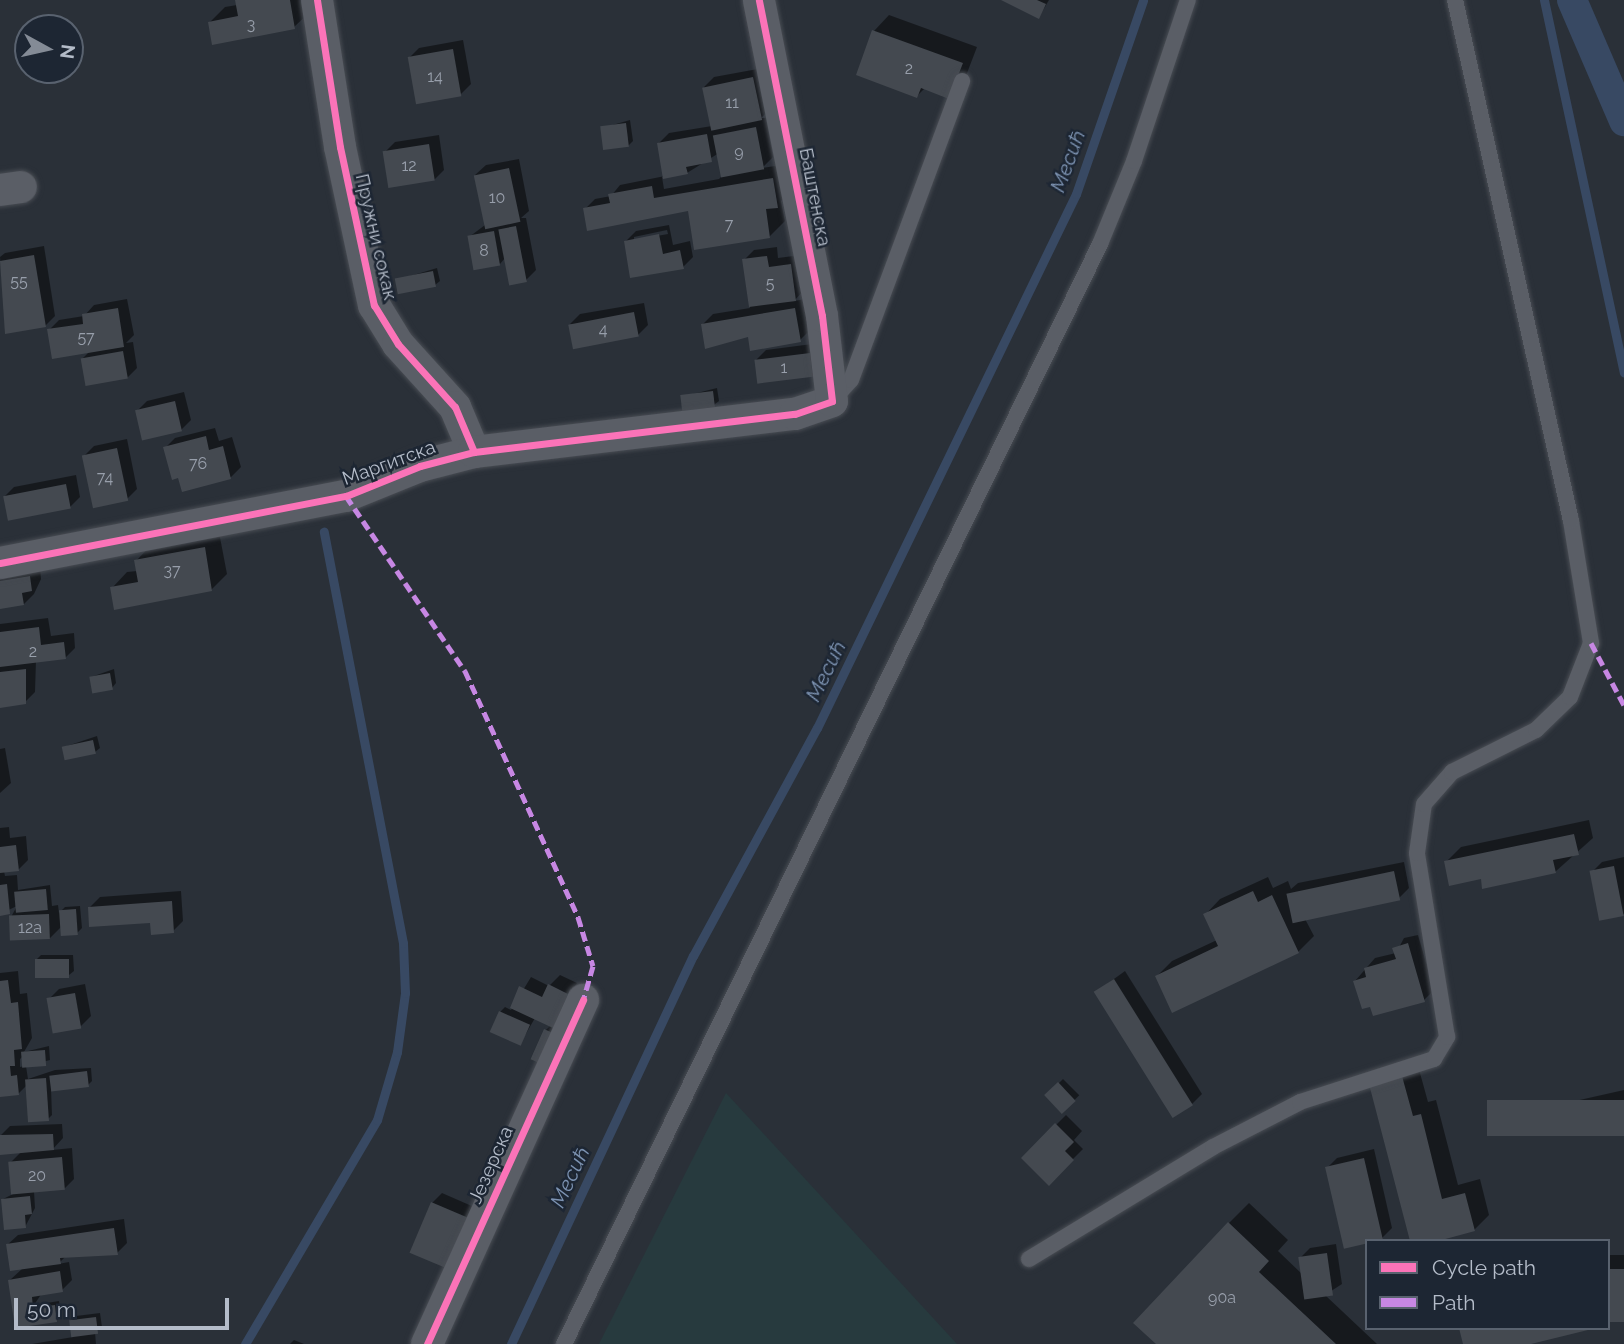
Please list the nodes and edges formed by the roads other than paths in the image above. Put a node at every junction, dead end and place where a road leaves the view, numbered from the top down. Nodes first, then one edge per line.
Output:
1 (317, 0) edge
2 (759, 0) edge
3 (1188, 0) edge
4 (1455, 0) edge
5 (962, 81) dead end
6 (832, 401) junction
7 (474, 452) junction
8 (0, 563) edge
9 (583, 1000) dead end
10 (1029, 1259) dead end
11 (427, 1344) edge
12 (564, 1344) edge

1 - 7 street, Пружни сокак
2 - 6 street, Баштенска
3 - 12 lane
4 - 10 lane
5 - 6 lane
6 - 7 street, Маргитска
7 - 8 street, Маргитска
9 - 11 street, Језерска

